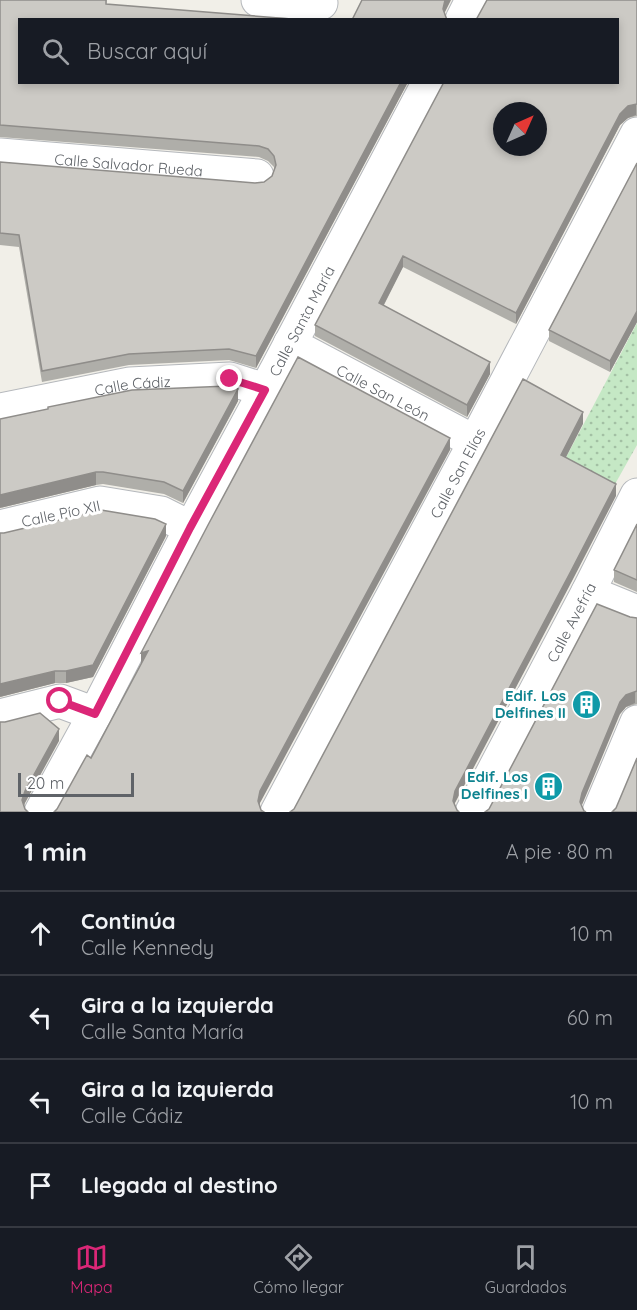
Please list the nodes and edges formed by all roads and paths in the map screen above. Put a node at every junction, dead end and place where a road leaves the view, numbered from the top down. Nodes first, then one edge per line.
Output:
1 (258, 0) edge
2 (472, 0) edge
3 (321, 3) dead end
4 (463, 18) edge
5 (428, 84) edge
6 (637, 134) edge
7 (0, 155) edge
8 (257, 176) dead end
9 (290, 344) junction
10 (265, 390) junction
11 (0, 410) edge
12 (475, 442) junction
13 (637, 495) edge
14 (0, 527) edge
15 (190, 528) junction
16 (588, 592) junction
17 (637, 612) edge
18 (95, 714) junction
19 (0, 716) edge
20 (637, 722) edge
21 (41, 812) edge
22 (276, 812) edge
23 (472, 812) edge
24 (599, 812) edge

1 - 3 street
2 - 4 street
5 - 9 street, Calle Santa María
6 - 12 street, Calle San Elías
7 - 8 street, Calle Salvador Rueda
9 - 10 street, Calle Santa María
9 - 12 street, Calle San León
10 - 11 street, Calle Cádiz
10 - 15 street, Calle Santa María
12 - 22 street, Calle San Elías
13 - 16 street, Calle Avefría
14 - 15 street, Calle Pío XII
15 - 18 street, Calle Santa María
16 - 17 street
16 - 23 street, Calle Avefría
18 - 19 street
18 - 21 street, Calle Santa María
20 - 24 street

